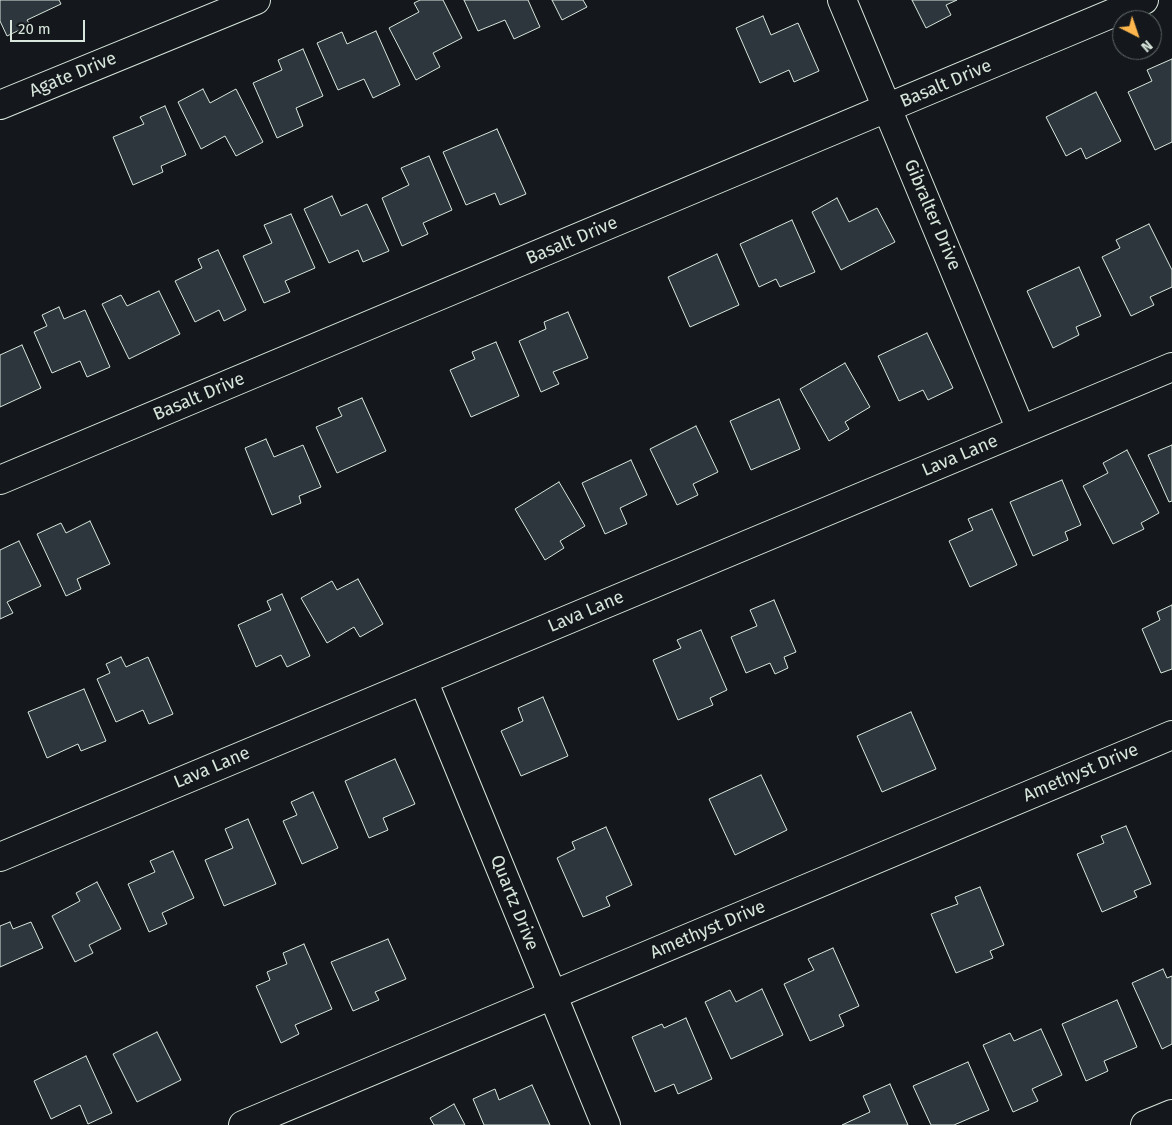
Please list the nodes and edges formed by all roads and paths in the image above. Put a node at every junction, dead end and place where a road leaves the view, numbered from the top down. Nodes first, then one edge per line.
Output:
1 (256, 0) edge
2 (842, 0) edge
3 (1144, 0) edge
4 (0, 105) edge
5 (888, 109) junction
6 (1172, 367) edge
7 (1021, 430) junction
8 (0, 480) edge
9 (423, 680) junction
10 (1172, 735) edge
11 (0, 857) edge
12 (552, 995) junction
13 (1172, 1114) edge
14 (243, 1125) edge
15 (606, 1125) edge
16 (1145, 1125) edge

1 - 4 street, Agate Drive
2 - 5 street, Gibralter Drive
3 - 5 street, Basalt Drive
5 - 7 street, Gibralter Drive
5 - 8 street, Basalt Drive
6 - 7 street, Lava Lane
7 - 9 street, Lava Lane
9 - 11 street, Lava Lane
9 - 12 street, Quartz Drive
10 - 12 street, Amethyst Drive
12 - 14 street, Amethyst Drive
12 - 15 street, Quartz Drive
13 - 16 street

